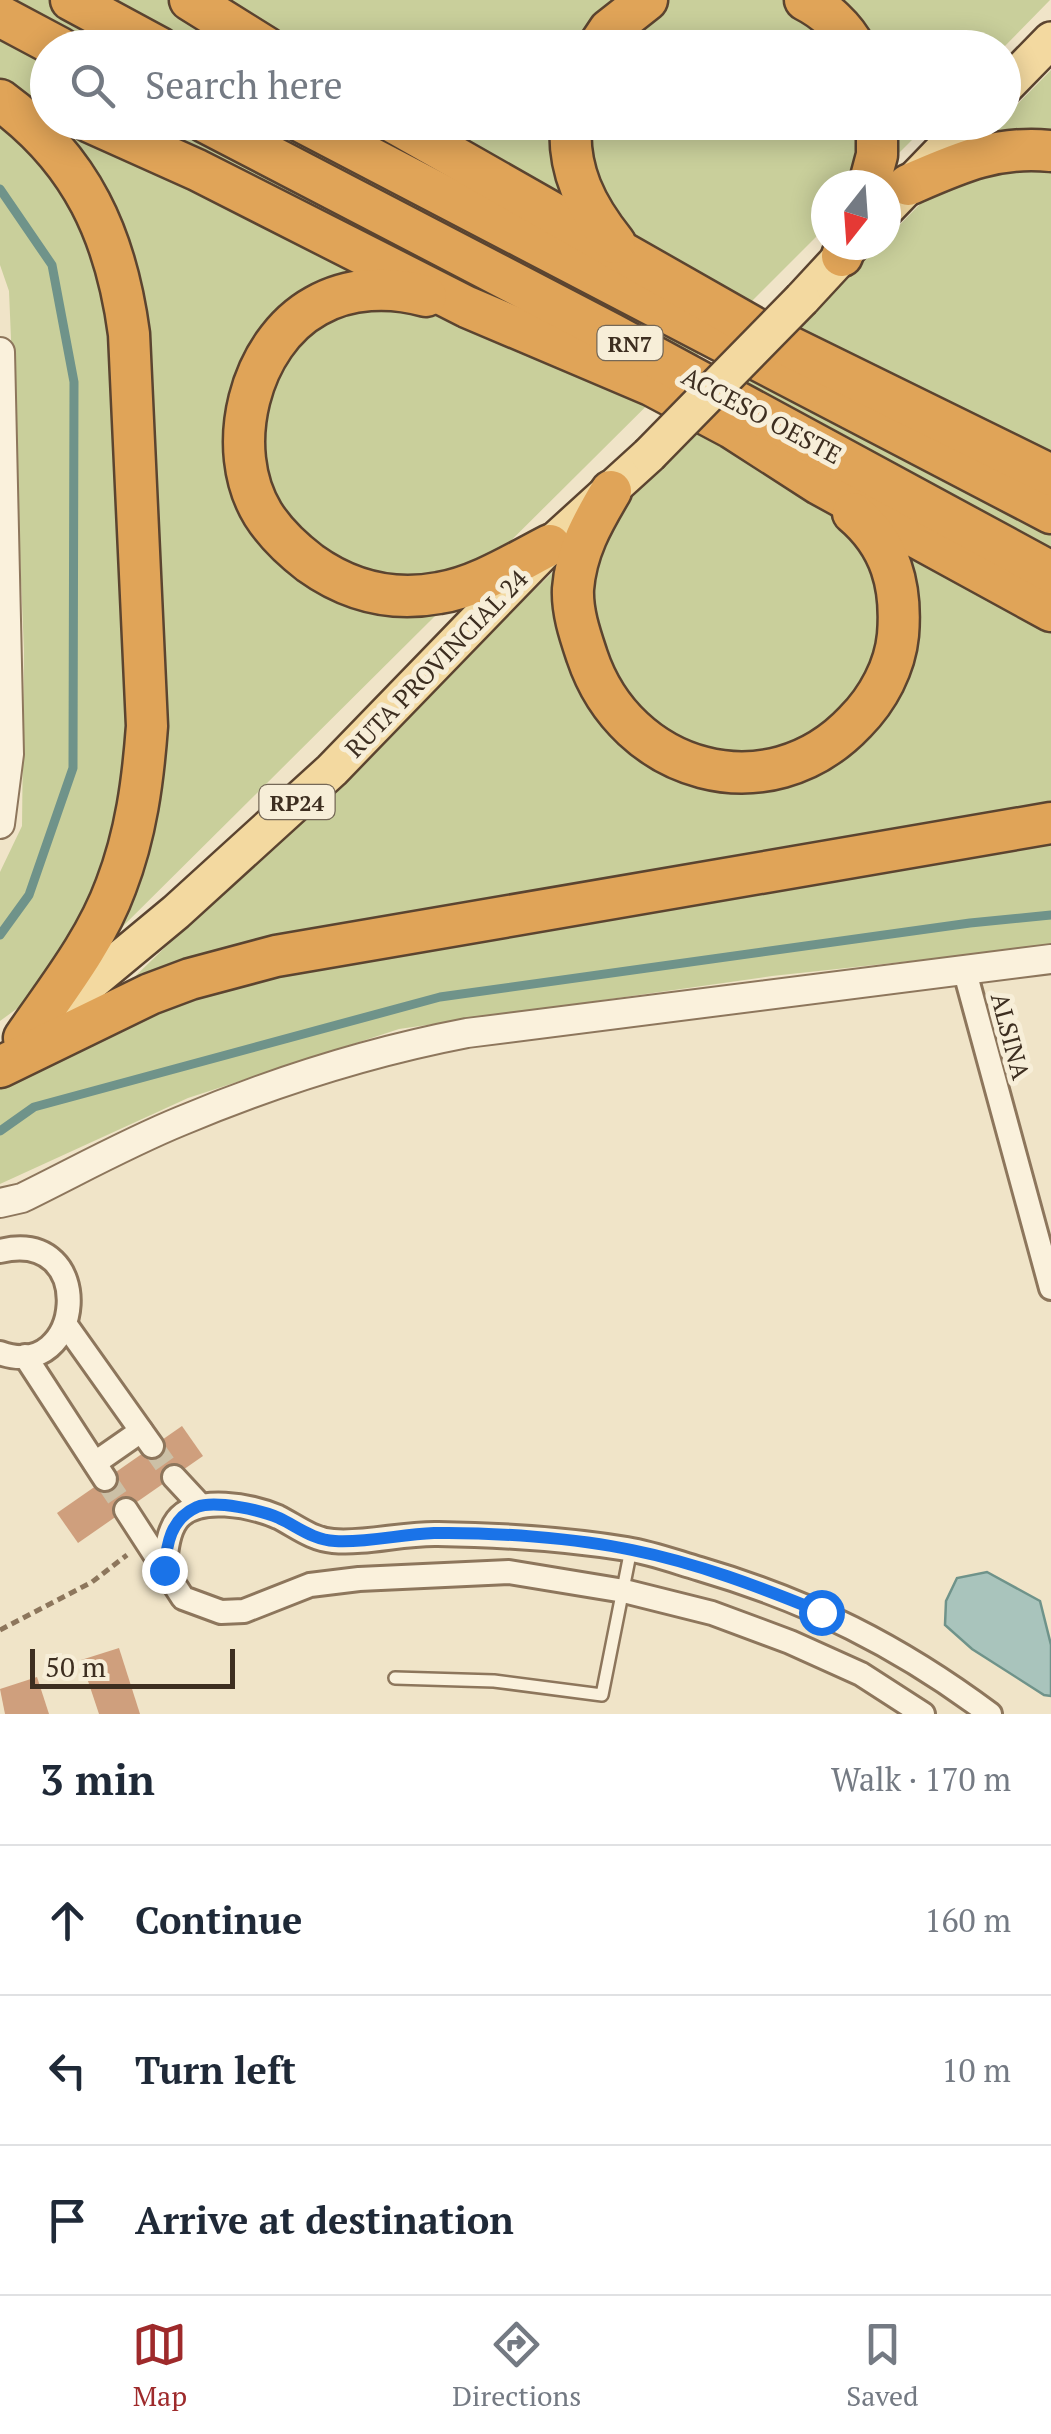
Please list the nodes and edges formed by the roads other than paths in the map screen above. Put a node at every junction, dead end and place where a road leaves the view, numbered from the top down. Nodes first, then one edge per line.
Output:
1 (71, 0) edge
2 (190, 0) edge
3 (647, 0) edge
4 (805, 0) edge
5 (0, 16) edge
6 (127, 30) edge
7 (238, 30) edge
8 (609, 30) edge
9 (844, 30) edge
10 (30, 32) edge
11 (1051, 40) edge
12 (1021, 71) edge
13 (0, 96) edge
14 (30, 103) edge
15 (30, 124) edge
16 (47, 140) edge
17 (130, 140) edge
18 (240, 140) edge
19 (336, 140) edge
20 (423, 140) edge
21 (570, 140) edge
22 (877, 140) edge
23 (949, 140) edge
24 (1051, 151) edge
25 (881, 170) edge
26 (901, 181) edge
27 (901, 187) edge
28 (627, 257) junction
29 (837, 260) edge
30 (467, 307) junction
31 (0, 352) edge
32 (930, 414) junction
33 (1051, 450) edge
34 (1051, 475) edge
35 (819, 484) junction
36 (610, 491) junction
37 (1051, 513) edge
38 (550, 546) junction
39 (1051, 572) edge
40 (1051, 610) edge
41 (1051, 823) edge
42 (0, 824) edge
43 (1051, 960) edge
44 (964, 972) junction
45 (8, 1055) edge
46 (0, 1204) edge
47 (0, 1251) edge
48 (1051, 1288) edge
49 (66, 1325) junction
50 (0, 1353) edge
51 (25, 1356) junction
52 (174, 1477) tunnel mouth
53 (200, 1505) junction
54 (126, 1510) tunnel mouth
55 (353, 1540) junction
56 (631, 1549) junction
57 (164, 1570) junction
58 (359, 1579) junction
59 (624, 1592) junction
60 (395, 1678) dead end
61 (923, 1714) edge
62 (990, 1714) edge

1 - 6 highway
2 - 7 highway
3 - 8 highway
4 - 9 highway
5 - 10 highway
11 - 12 main road
13 - 14 highway
13 - 15 highway
16 - 45 highway
17 - 30 highway
18 - 39 highway, ACCESO OESTE / RN7
19 - 37 highway, ACCESO OESTE / RN7
20 - 28 highway
21 - 28 highway
22 - 25 highway
23 - 26 main road
24 - 27 highway
28 - 32 highway
29 - 36 main road, RUTA PROVINCIAL 24 / RP24, bridge
30 - 35 highway
30 - 38 highway
31 - 42 street
32 - 33 highway
32 - 34 highway
35 - 36 highway
35 - 40 highway
36 - 38 main road, RUTA PROVINCIAL 24 / RP24
38 - 45 main road, RUTA PROVINCIAL 24 / RP24
41 - 45 highway
43 - 44 street
44 - 46 street
44 - 48 street, ALSINA
47 - 49 street
49 - 51 street
49 - 51 street
50 - 51 street
52 - 53 street
53 - 55 street
53 - 57 street
54 - 57 street
55 - 56 street
55 - 58 street
56 - 59 lane
56 - 62 street
57 - 58 street
58 - 59 street
59 - 60 lane
59 - 61 street

